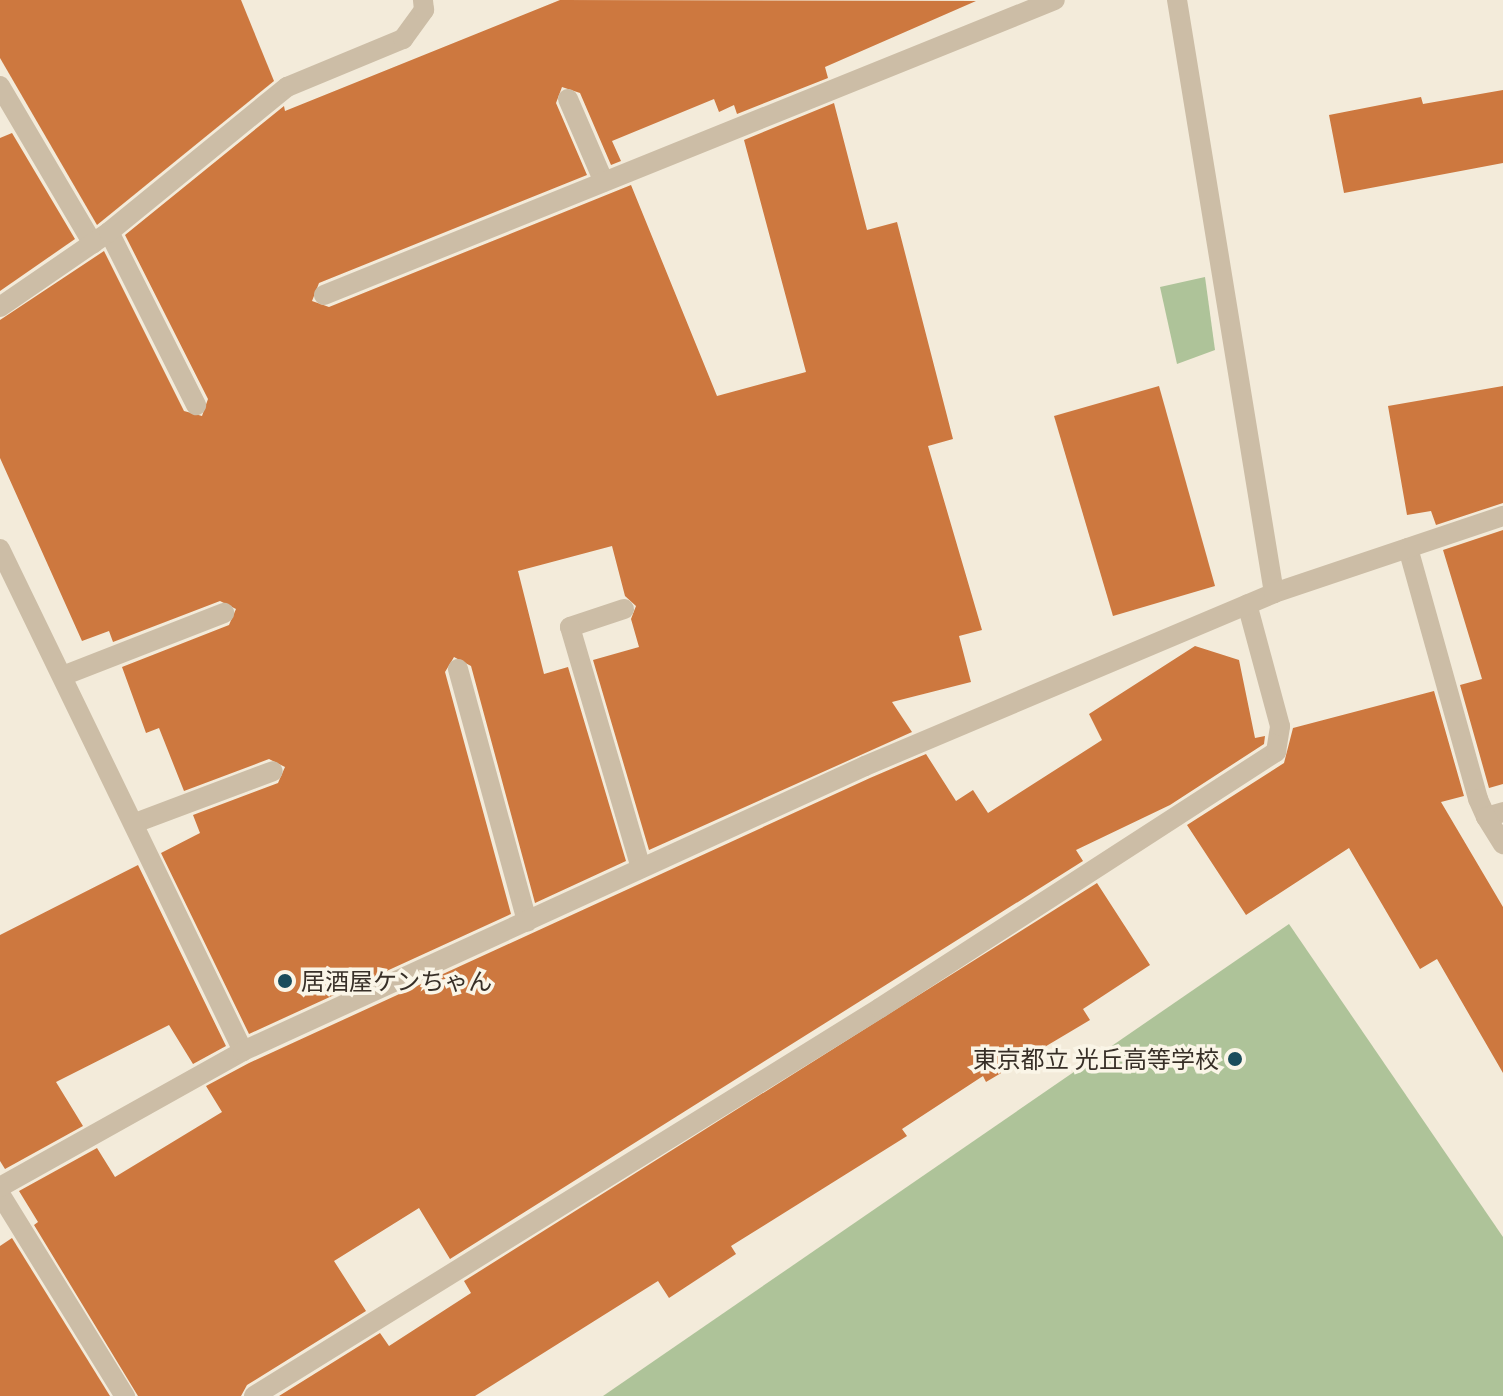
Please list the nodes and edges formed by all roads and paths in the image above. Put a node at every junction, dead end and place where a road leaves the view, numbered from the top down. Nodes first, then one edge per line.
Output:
1 (423, 0) edge
2 (1055, 0) edge
3 (1177, 0) edge
4 (0, 86) edge
5 (568, 99) dead end
6 (604, 182) junction
7 (101, 238) junction
8 (324, 295) dead end
9 (0, 307) edge
10 (196, 405) dead end
11 (1503, 516) edge
12 (1408, 548) junction
13 (0, 549) edge
14 (1274, 593) junction
15 (1247, 604) junction
16 (624, 609) dead end
17 (224, 613) dead end
18 (458, 669) dead end
19 (65, 675) junction
20 (273, 771) dead end
21 (1494, 815) edge
22 (135, 823) junction
23 (1503, 844) edge
24 (641, 868) junction
25 (527, 922) junction
26 (243, 1051) junction
27 (0, 1187) edge
28 (0, 1194) edge
29 (125, 1396) edge
30 (254, 1396) edge

1 - 7 street
2 - 6 street
3 - 14 street
4 - 7 street
5 - 6 street
6 - 8 street
7 - 9 street
7 - 10 street
11 - 12 street
12 - 14 street
12 - 21 street
13 - 19 street
14 - 15 street
15 - 24 street
15 - 30 street
16 - 24 street
17 - 19 street
18 - 25 street
19 - 22 street
20 - 22 street
21 - 23 street
22 - 26 street
24 - 25 street
25 - 26 street
26 - 27 street
28 - 29 street

